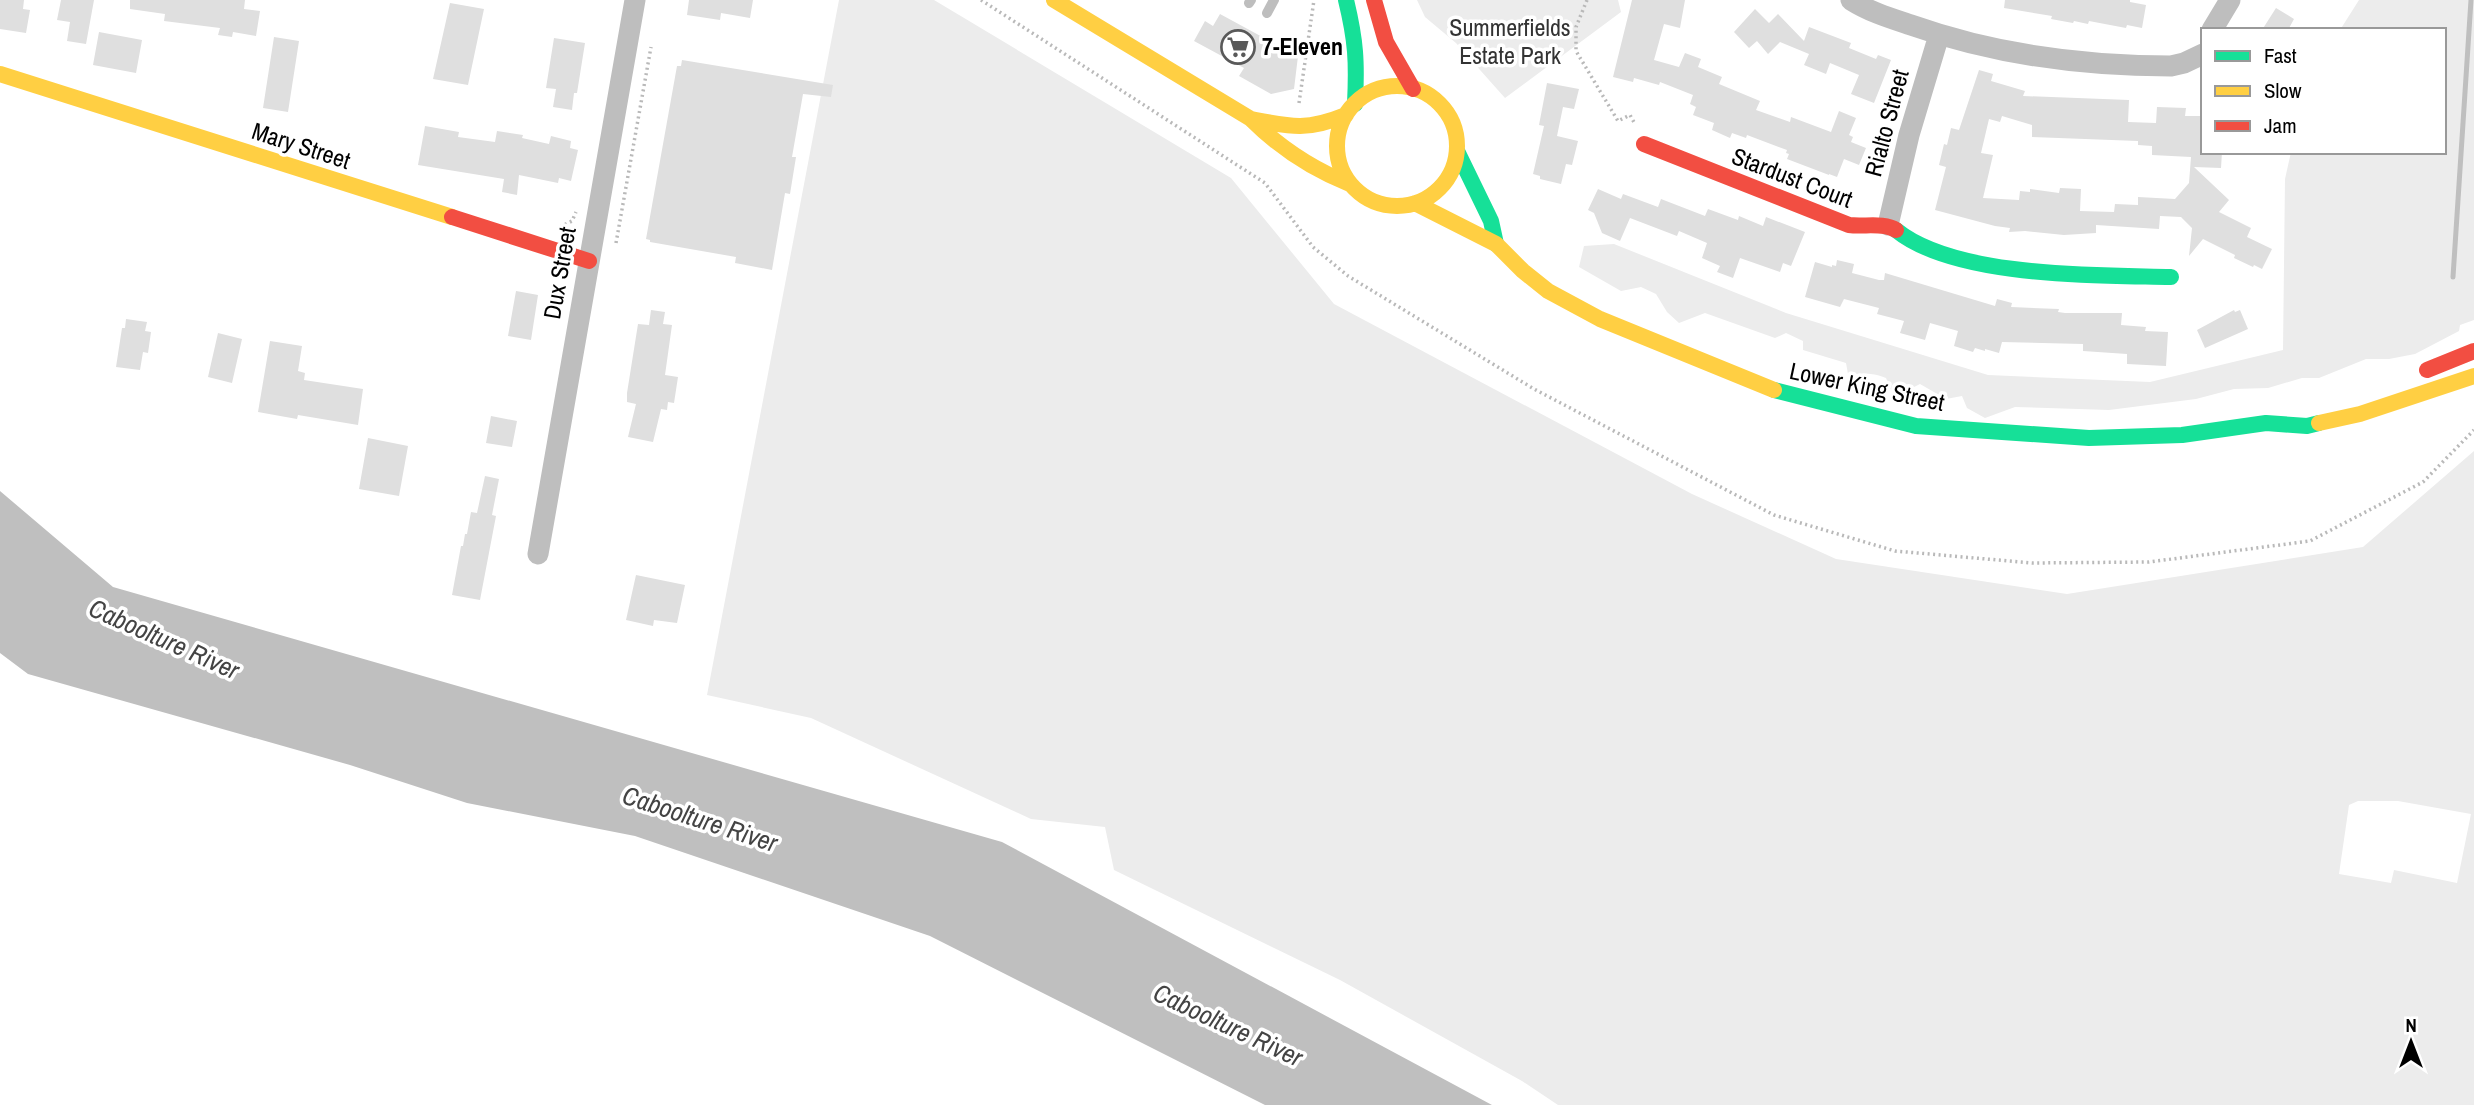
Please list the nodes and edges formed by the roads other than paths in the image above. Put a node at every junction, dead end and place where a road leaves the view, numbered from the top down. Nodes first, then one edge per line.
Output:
1 (635, 0) edge
2 (1054, 0) edge
3 (1274, 0) edge
4 (1346, 0) edge
5 (1374, 0) edge
6 (1852, 0) edge
7 (2230, 0) edge
8 (1266, 13) dead end
9 (2214, 28) edge
10 (1939, 35) junction
11 (2201, 55) edge
12 (0, 74) edge
13 (1413, 89) junction
14 (1350, 109) junction
15 (1251, 119) junction
16 (1644, 144) road end
17 (1457, 151) junction
18 (1350, 184) junction
19 (1415, 203) junction
20 (1888, 225) junction
21 (1496, 244) junction
22 (589, 261) junction
23 (2171, 277) dead end
24 (2474, 351) edge
25 (2414, 374) dead end
26 (2474, 376) edge
27 (2302, 408) dead end
28 (2266, 423) junction
29 (538, 555) dead end

1 - 22 street, Dux Street
2 - 15 main road
3 - 8 lane
4 - 14 main road
5 - 13 main road
6 - 10 street
7 - 9 street
10 - 11 street
10 - 20 street, Rialto Street
12 - 22 main road, Mary Street
13 - 14 main road
13 - 17 main road
14 - 15 main road
14 - 18 main road
15 - 18 main road
16 - 20 main road, Stardust Court
17 - 19 main road
17 - 21 main road, Lower King Street
18 - 19 main road
19 - 21 main road, Lower King Street
20 - 23 main road
21 - 28 main road, Lower King Street
22 - 29 street, Dux Street
24 - 25 main road
26 - 28 main road, Lower King Street
27 - 28 main road, Lower King Street

